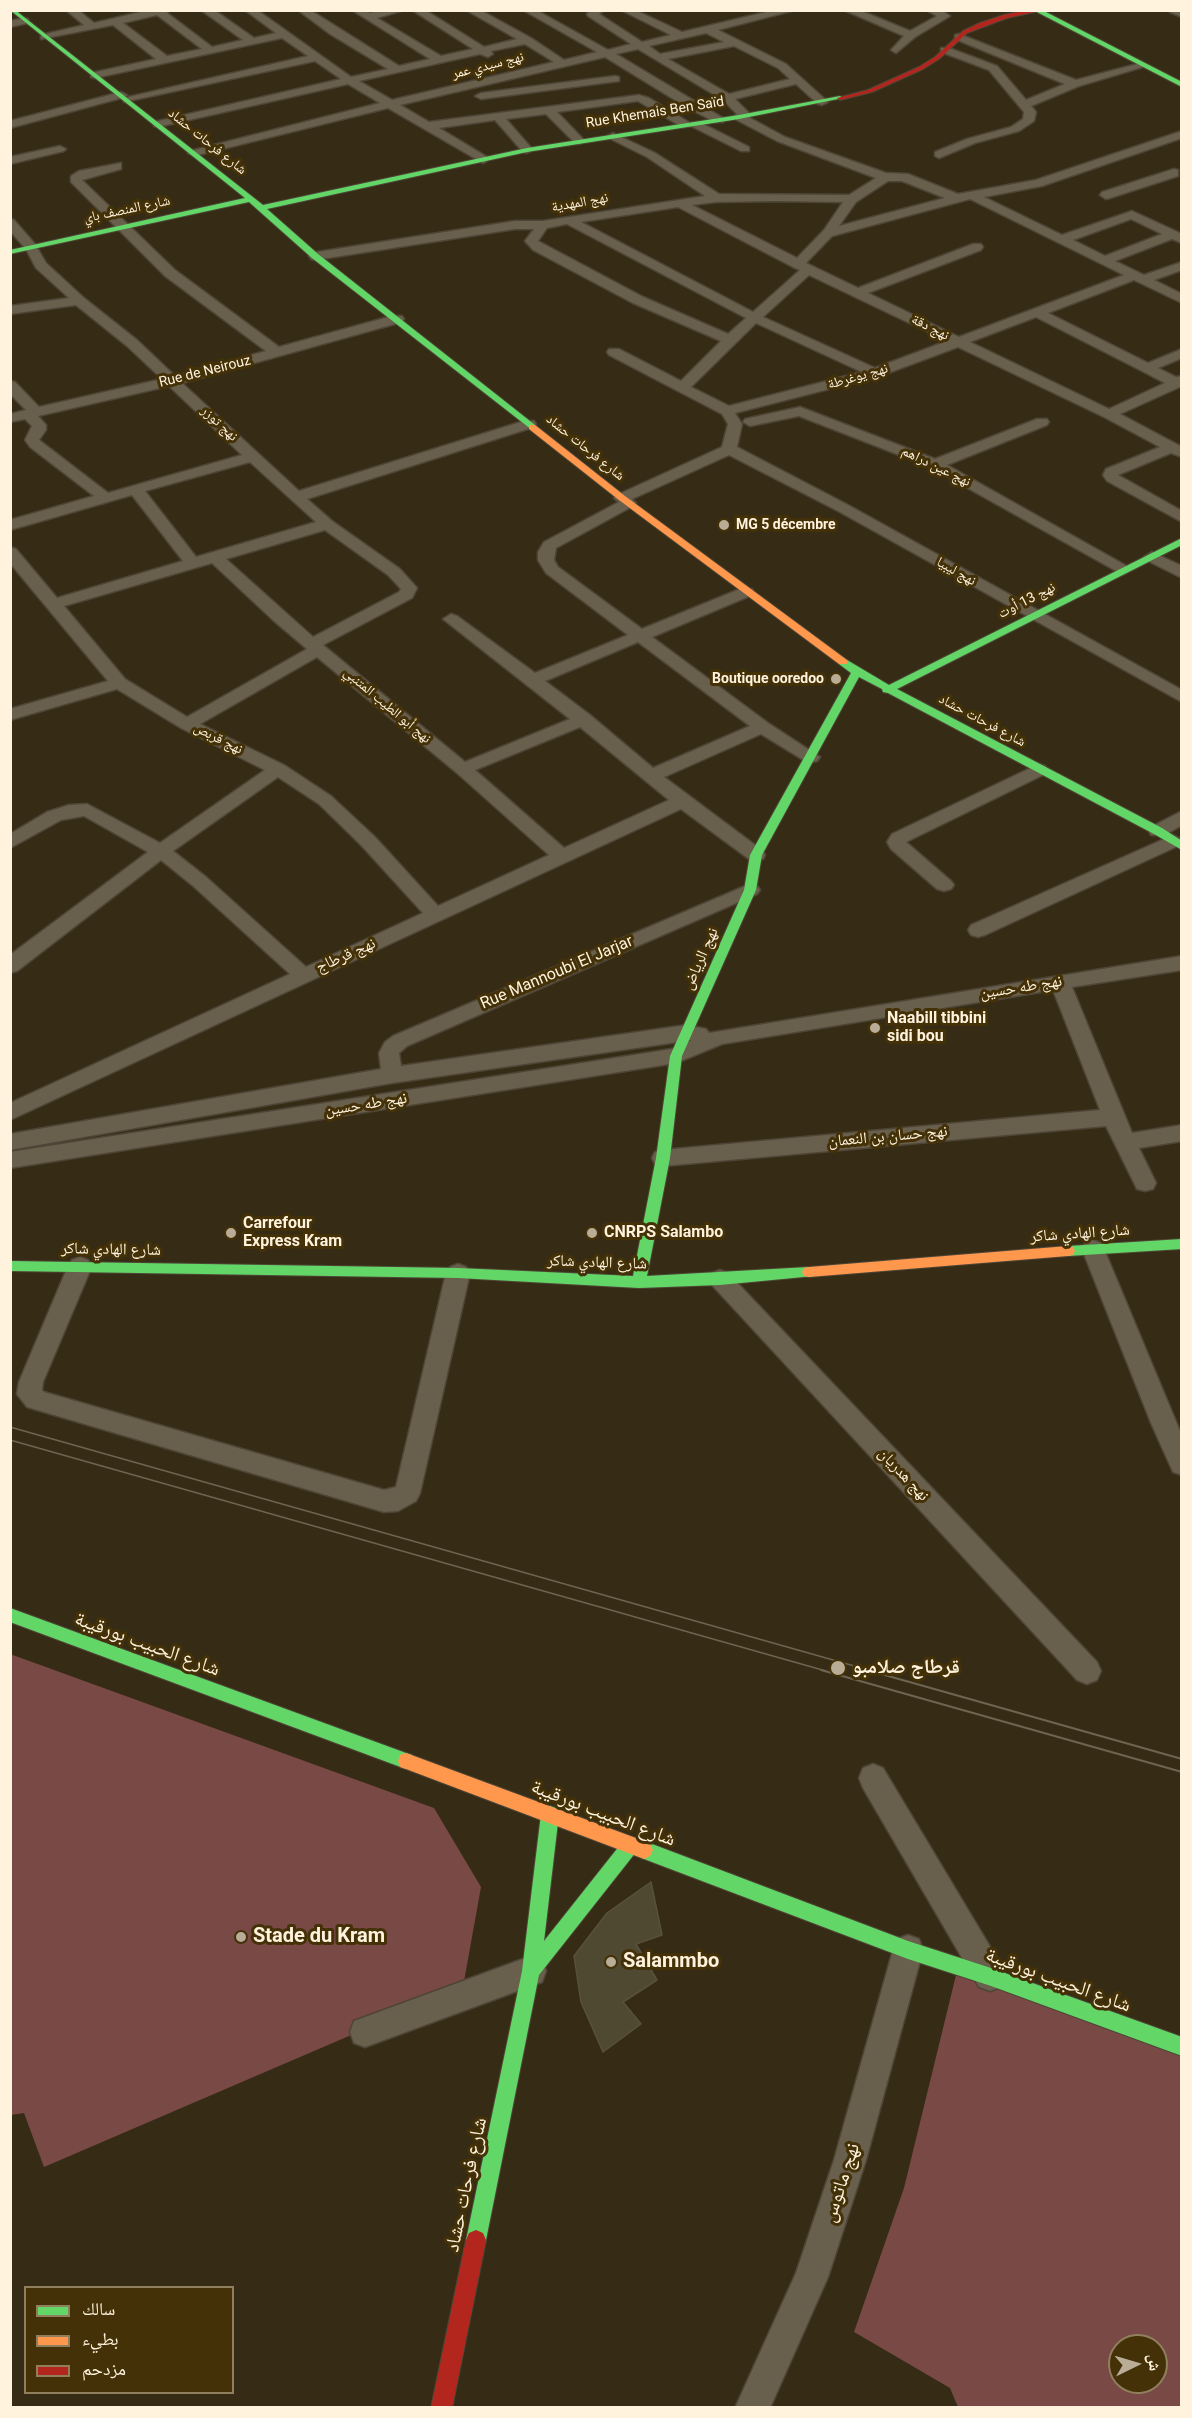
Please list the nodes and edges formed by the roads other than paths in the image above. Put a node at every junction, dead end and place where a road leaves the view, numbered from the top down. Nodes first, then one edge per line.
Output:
1 (11, 10) edge
2 (71, 10) edge
3 (206, 10) edge
4 (250, 10) edge
5 (303, 10) edge
6 (357, 10) edge
7 (399, 10) edge
8 (471, 10) edge
9 (528, 10) edge
10 (599, 10) edge
11 (626, 10) edge
12 (746, 10) edge
13 (790, 10) edge
14 (849, 10) edge
15 (1174, 10) edge
16 (162, 11) edge
17 (937, 11) edge
18 (1036, 11) edge
19 (136, 13) edge
20 (1182, 14) edge
21 (422, 17) edge
22 (760, 18) junction
23 (114, 21) junction
24 (17, 22) edge
25 (366, 23) junction
26 (91, 26) junction
27 (389, 30) junction
28 (709, 30) junction
29 (334, 32) junction
30 (285, 34) junction
31 (911, 34) junction
32 (682, 36) junction
33 (45, 37) junction
34 (959, 37) junction
35 (305, 39) junction
36 (527, 40) junction
37 (252, 41) junction
38 (734, 43) junction
39 (641, 45) junction
40 (210, 50) junction
41 (481, 50) junction
42 (896, 50) dead end
43 (945, 50) junction
44 (606, 53) junction
45 (318, 57) junction
46 (660, 57) junction
47 (443, 59) junction
48 (165, 60) junction
49 (563, 63) junction
50 (410, 66) junction
51 (1142, 66) junction
52 (396, 69) junction
53 (524, 73) junction
54 (95, 75) junction
55 (477, 76) junction
56 (615, 79) dead end
57 (349, 80) junction
58 (797, 81) junction
59 (1178, 81) edge
60 (1075, 84) junction
61 (445, 92) junction
62 (124, 97) junction
63 (727, 98) junction
64 (822, 102) junction
65 (390, 105) junction
66 (1022, 105) junction
67 (549, 110) junction
68 (743, 117) junction
69 (499, 118) junction
70 (719, 120) junction
71 (158, 124) junction
72 (10, 125) edge
73 (690, 125) junction
74 (428, 126) junction
75 (620, 132) junction
76 (1182, 134) edge
77 (579, 141) junction
78 (60, 148) dead end
79 (745, 149) dead end
80 (527, 150) junction
81 (194, 153) junction
82 (939, 154) dead end
83 (1124, 154) junction
84 (483, 159) junction
85 (10, 161) edge
86 (117, 166) dead end
87 (1178, 175) edge
88 (885, 177) junction
89 (971, 195) junction
90 (716, 198) junction
91 (957, 198) junction
92 (251, 199) junction
93 (852, 199) junction
94 (679, 203) junction
95 (262, 208) junction
96 (1132, 215) junction
97 (570, 221) junction
98 (10, 224) edge
99 (543, 225) junction
100 (124, 227) junction
101 (828, 233) junction
102 (1176, 237) edge
103 (1061, 240) junction
104 (31, 247) junction
105 (977, 247) dead end
106 (10, 252) edge
107 (315, 255) junction
108 (1104, 261) junction
109 (1182, 266) edge
110 (803, 267) junction
111 (1138, 278) junction
112 (859, 292) junction
113 (1182, 299) edge
114 (79, 301) junction
115 (10, 310) edge
116 (1038, 313) junction
117 (755, 318) junction
118 (397, 320) junction
119 (730, 340) junction
120 (957, 341) junction
121 (614, 352) dead end
122 (278, 353) junction
123 (1182, 353) edge
124 (1164, 360) junction
125 (1147, 368) junction
126 (1182, 368) edge
127 (875, 373) junction
128 (172, 381) junction
129 (1178, 381) edge
130 (10, 384) edge
131 (681, 389) junction
132 (773, 401) junction
133 (800, 411) junction
134 (31, 413) junction
135 (1109, 414) junction
136 (10, 418) edge
137 (731, 418) junction
138 (1042, 422) dead end
139 (529, 424) junction
140 (729, 449) junction
141 (1176, 450) edge
142 (254, 456) junction
143 (935, 464) junction
144 (137, 491) junction
145 (296, 497) junction
146 (107, 499) junction
147 (625, 501) junction
148 (1182, 518) edge
149 (327, 524) junction
150 (10, 525) edge
151 (1182, 541) edge
152 (10, 552) edge
153 (214, 556) junction
154 (1152, 557) junction
155 (192, 562) junction
156 (1124, 569) junction
157 (1182, 573) edge
158 (746, 592) junction
159 (52, 604) junction
160 (1034, 616) junction
161 (451, 619) dead end
162 (639, 636) junction
163 (315, 647) junction
164 (857, 672) junction
165 (533, 680) junction
166 (119, 683) junction
167 (887, 690) junction
168 (1182, 698) edge
169 (10, 715) edge
170 (584, 719) junction
171 (187, 724) junction
172 (762, 727) junction
173 (811, 757) junction
174 (278, 769) junction
175 (463, 769) junction
176 (1039, 770) junction
177 (651, 776) junction
178 (682, 801) junction
179 (1182, 817) edge
180 (10, 821) edge
181 (30, 829) junction
182 (1171, 840) edge
183 (10, 842) edge
184 (161, 851) junction
185 (756, 855) junction
186 (561, 856) junction
187 (944, 885) dead end
188 (750, 890) junction
189 (436, 916) junction
190 (978, 930) dead end
191 (1182, 963) edge
192 (10, 966) edge
193 (303, 975) junction
194 (1060, 982) junction
195 (687, 1032) junction
196 (718, 1037) junction
197 (676, 1056) junction
198 (392, 1075) junction
199 (10, 1112) edge
200 (1113, 1117) junction
201 (1182, 1133) edge
202 (1127, 1142) junction
203 (10, 1143) edge
204 (663, 1158) junction
205 (10, 1160) edge
206 (1144, 1183) dead end
207 (1182, 1244) edge
208 (1093, 1249) junction
209 (10, 1266) edge
210 (80, 1266) junction
211 (458, 1273) junction
212 (720, 1279) junction
213 (639, 1282) junction
214 (1182, 1464) edge
215 (10, 1616) edge
216 (1087, 1671) dead end
217 (873, 1778) dead end
218 (550, 1814) junction
219 (630, 1846) junction
220 (908, 1950) junction
221 (531, 1971) junction
222 (991, 1977) junction
223 (365, 2032) dead end
224 (1182, 2047) edge
225 (441, 2408) edge
226 (752, 2408) edge

1 - 24 street, شارع فرحات حشاد
2 - 26 street
3 - 37 street
4 - 30 street
5 - 29 street
6 - 25 street
7 - 25 street
8 - 36 street
9 - 44 street
10 - 39 street
11 - 32 street
12 - 22 street
13 - 22 street, نهج سيدي عمر
14 - 31 street
15 - 20 street
16 - 19 street
16 - 40 street
17 - 31 street
18 - 34 street, Rue Khemais Ben Saïd
18 - 51 street
19 - 23 street
21 - 27 street
21 - 41 street
22 - 28 street, نهج سيدي عمر
23 - 26 street
23 - 48 street
24 - 33 street, شارع فرحات حشاد
25 - 27 street
25 - 29 street
26 - 33 street
27 - 47 street
28 - 32 street, نهج سيدي عمر
28 - 38 street
29 - 35 street
29 - 52 street
30 - 35 street
30 - 37 street
31 - 42 street
32 - 39 street, نهج سيدي عمر
33 - 54 street, شارع فرحات حشاد
34 - 43 street, Rue Khemais Ben Saïd
34 - 60 street
35 - 45 street
36 - 41 street
36 - 49 street
37 - 40 street
38 - 46 street
38 - 58 street
39 - 44 street, نهج سيدي عمر
39 - 46 street
40 - 48 street
41 - 47 street
41 - 53 street
43 - 64 street, Rue Khemais Ben Saïd
43 - 66 street
44 - 49 street, نهج سيدي عمر
44 - 70 street
45 - 57 street
45 - 62 street
46 - 63 street
47 - 50 street
47 - 55 street
48 - 54 street
49 - 53 street, نهج سيدي عمر
50 - 52 street
50 - 61 street
51 - 59 street
51 - 60 street
52 - 57 street
53 - 55 street, نهج سيدي عمر
54 - 62 street, شارع فرحات حشاد
55 - 61 street, نهج سيدي عمر
56 - 61 street
57 - 65 street
57 - 71 street
58 - 63 street
58 - 64 street
60 - 66 street
61 - 65 street, نهج سيدي عمر
62 - 71 street, شارع فرحات حشاد
62 - 72 street
63 - 68 street
64 - 68 street, Rue Khemais Ben Saïd
65 - 74 street
65 - 81 street, نهج سيدي عمر
66 - 82 street
67 - 69 street
67 - 73 street
67 - 77 street
68 - 70 street, Rue Khemais Ben Saïd
68 - 88 street
69 - 74 street
69 - 80 street
70 - 73 street, Rue Khemais Ben Saïd
71 - 81 street, شارع فرحات حشاد
73 - 75 street, Rue Khemais Ben Saïd
73 - 79 street
74 - 84 street
75 - 77 street, Rue Khemais Ben Saïd
75 - 90 street
76 - 83 street
77 - 80 street, Rue Khemais Ben Saïd
78 - 85 street
80 - 84 street, Rue Khemais Ben Saïd
81 - 92 street, شارع فرحات حشاد
83 - 87 street
83 - 89 street
84 - 95 street, Rue Khemais Ben Saïd
86 - 100 street
87 - 96 street
88 - 91 street
88 - 93 street
89 - 91 street
89 - 103 street
90 - 93 street, نهج المهدية
90 - 94 street, نهج المهدية
91 - 101 street
92 - 95 street, شارع فرحات حشاد
92 - 100 street, شارع المنصف باي
93 - 101 street
94 - 97 street, نهج المهدية
94 - 110 street, نهج دقة
95 - 107 street, شارع فرحات حشاد
96 - 102 street
96 - 103 street
97 - 99 street, نهج المهدية
97 - 117 street
98 - 104 street, نهج توزر
99 - 107 street, نهج المهدية
99 - 119 street
100 - 104 street, شارع المنصف باي
100 - 122 street
101 - 110 street
102 - 108 street
103 - 108 street
104 - 106 street, شارع المنصف باي
104 - 114 street, نهج توزر
105 - 112 street
107 - 118 street, شارع فرحات حشاد
108 - 111 street
109 - 111 street, نهج يوغرطة
110 - 112 street, نهج دقة
110 - 117 street
111 - 113 street
111 - 116 street, نهج يوغرطة
112 - 120 street, نهج دقة
114 - 115 street
114 - 128 street, نهج توزر
116 - 120 street, نهج يوغرطة
116 - 125 street
117 - 119 street
117 - 127 street
118 - 122 street, Rue de Neirouz
118 - 139 street, شارع فرحات حشاد
119 - 131 street
120 - 127 street, نهج يوغرطة
120 - 135 street, نهج دقة
121 - 131 street
122 - 128 street, Rue de Neirouz
123 - 124 street
124 - 125 street
124 - 126 street
125 - 129 street
127 - 132 street, نهج يوغرطة
128 - 134 street, Rue de Neirouz
128 - 142 street, نهج توزر
129 - 135 street
130 - 134 street
131 - 137 street
132 - 133 street, نهج عين دراهم
132 - 137 street, نهج يوغرطة
133 - 137 street
133 - 143 street, نهج عين دراهم
134 - 136 street, Rue de Neirouz
134 - 146 street
135 - 141 street, نهج دقة
137 - 140 street
138 - 143 street
139 - 145 street
139 - 147 street, شارع فرحات حشاد
140 - 147 street
140 - 160 street, نهج ليبيا
141 - 148 street
142 - 144 street
142 - 145 street, نهج توزر
143 - 156 street, نهج عين دراهم
144 - 146 street
144 - 155 street
145 - 149 street, نهج توزر
146 - 150 street
147 - 158 street, شارع فرحات حشاد
147 - 162 street
149 - 153 street
149 - 163 street, نهج توزر
151 - 154 street, نهج 13 أوت
152 - 159 street, نهج قربص
153 - 155 street
153 - 163 street, نهج أبو الطيب المتنبي
154 - 156 street, نهج 13 أوت
154 - 157 street
155 - 159 street
156 - 160 street, نهج 13 أوت
158 - 162 street
158 - 164 street, شارع فرحات حشاد
159 - 166 street, نهج قربص
160 - 167 street, نهج 13 أوت
160 - 168 street, نهج ليبيا
161 - 165 street
162 - 165 street
162 - 172 street
163 - 171 street
163 - 175 street, نهج أبو الطيب المتنبي
164 - 167 street, شارع فرحات حشاد
164 - 173 street, نهج الرياض
165 - 170 street
166 - 169 street
166 - 171 street, نهج قربص
167 - 176 street, شارع فرحات حشاد
170 - 175 street
170 - 177 street
171 - 174 street, نهج قربص
172 - 173 street
172 - 177 street
173 - 185 street, نهج الرياض
174 - 184 street
174 - 189 street, نهج قربص
175 - 186 street, نهج أبو الطيب المتنبي
176 - 182 street, شارع فرحات حشاد
176 - 187 street
177 - 178 street
178 - 185 street
178 - 186 street, نهج قرطاج
179 - 182 street
180 - 181 street
181 - 183 street
181 - 184 street
182 - 190 street
184 - 192 street
184 - 193 street
185 - 188 street, نهج الرياض
186 - 189 street, نهج قرطاج
188 - 195 street, نهج الرياض
188 - 198 street, Rue Mannoubi El Jarjar
189 - 193 street, نهج قرطاج
191 - 194 street, نهج طه حسين
193 - 199 street, نهج قرطاج
194 - 196 street, نهج طه حسين
194 - 200 street
195 - 196 street, نهج طه حسين
195 - 197 street, نهج الرياض
195 - 198 street, نهج طه حسين
196 - 197 street, نهج طه حسين
197 - 204 street, نهج الرياض
197 - 205 street, نهج طه حسين
198 - 203 street, نهج طه حسين
200 - 202 street
200 - 204 street, نهج حسان بن النعمان
201 - 202 street
202 - 206 street
204 - 213 street, نهج الرياض
207 - 208 street, شارع الهادي شاكر
208 - 212 street, شارع الهادي شاكر
208 - 214 street
209 - 210 street, شارع الهادي شاكر
210 - 211 street, شارع الهادي شاكر
210 - 211 street
211 - 213 street, شارع الهادي شاكر
212 - 213 street, شارع الهادي شاكر
212 - 216 street, نهج هدريان
215 - 218 street, شارع الحبيب بورقيبة
217 - 222 street
218 - 219 street, شارع الحبيب بورقيبة
218 - 221 street, شارع فرحات حشاد
219 - 220 street, شارع الحبيب بورقيبة
219 - 221 street, شارع فرحات حشاد
220 - 222 street, شارع الحبيب بورقيبة
220 - 226 street, نهج ماتوس
221 - 223 street
221 - 225 street, شارع فرحات حشاد
222 - 224 street, شارع الحبيب بورقيبة

